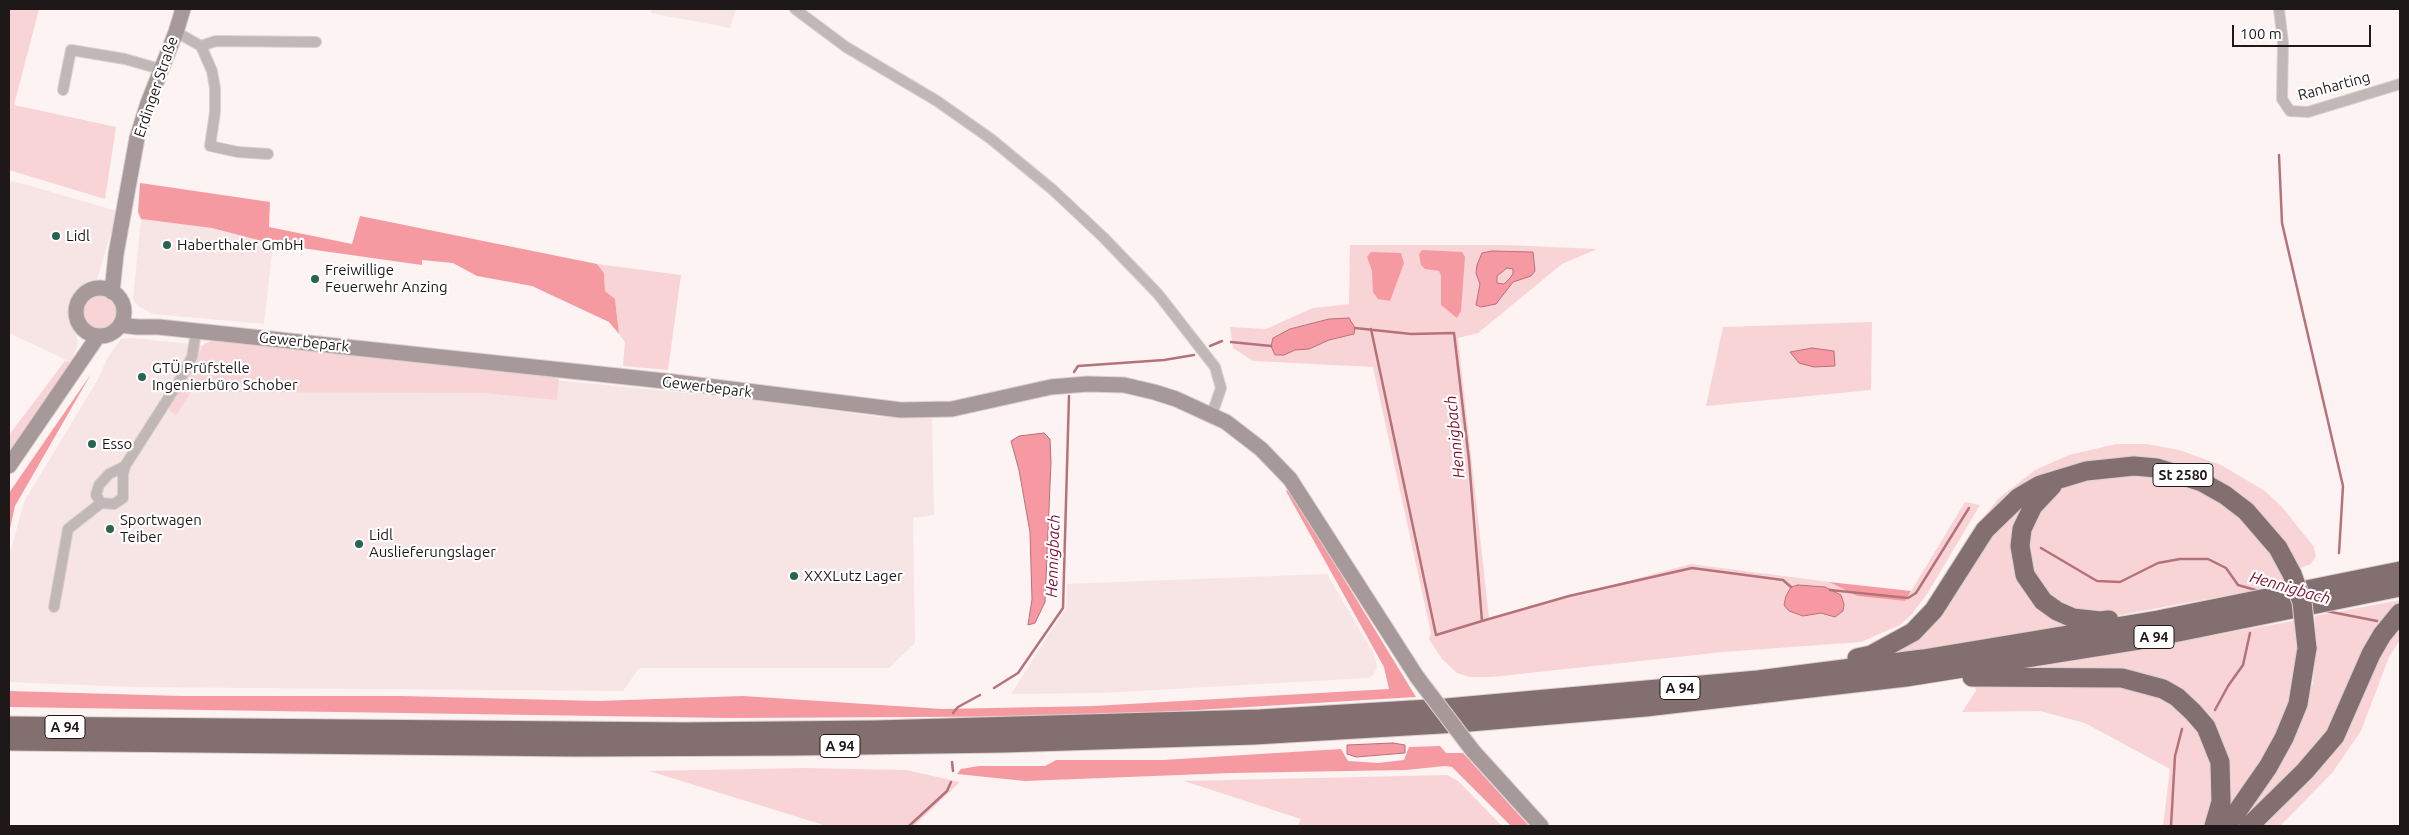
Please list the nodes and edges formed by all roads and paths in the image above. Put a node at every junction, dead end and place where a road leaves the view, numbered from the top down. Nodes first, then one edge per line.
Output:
1 (183, 9) edge
2 (795, 9) edge
3 (2280, 9) edge
4 (176, 32) junction
5 (316, 42) dead end
6 (201, 46) junction
7 (160, 69) junction
8 (2400, 84) edge
9 (63, 90) dead end
10 (268, 154) dead end
11 (106, 290) junction
12 (122, 319) junction
13 (196, 332) junction
14 (92, 333) junction
15 (1212, 414) junction
16 (9, 466) edge
17 (125, 466) junction
18 (2063, 478) junction
19 (101, 502) junction
20 (2400, 571) edge
21 (2400, 587) edge
22 (54, 607) dead end
23 (2400, 613) edge
24 (2158, 620) junction
25 (1817, 673) junction
26 (1906, 677) junction
27 (9, 726) edge
28 (9, 741) edge
29 (1541, 826) edge
30 (2214, 826) edge
31 (2227, 826) edge
32 (2249, 826) edge

1 - 4 street, Erdinger Straße
2 - 15 street
3 - 8 street, Ranharting
4 - 6 street
4 - 7 street, Erdinger Straße
5 - 6 street
6 - 10 street
7 - 9 street
7 - 11 street, Erdinger Straße
11 - 12 street
11 - 14 street
12 - 13 street, Gewerbepark
12 - 14 street
13 - 15 street, Gewerbepark
13 - 17 street
14 - 16 street
15 - 29 street, Gewerbepark, bridge
17 - 19 street
17 - 19 street
18 - 24 highway
18 - 25 highway
18 - 31 highway, St 2580, bridge
19 - 22 street
20 - 24 highway, A 94
21 - 26 highway, A 94
23 - 32 highway
24 - 25 highway, A 94
25 - 27 highway, A 94
26 - 28 highway, A 94
26 - 30 highway

